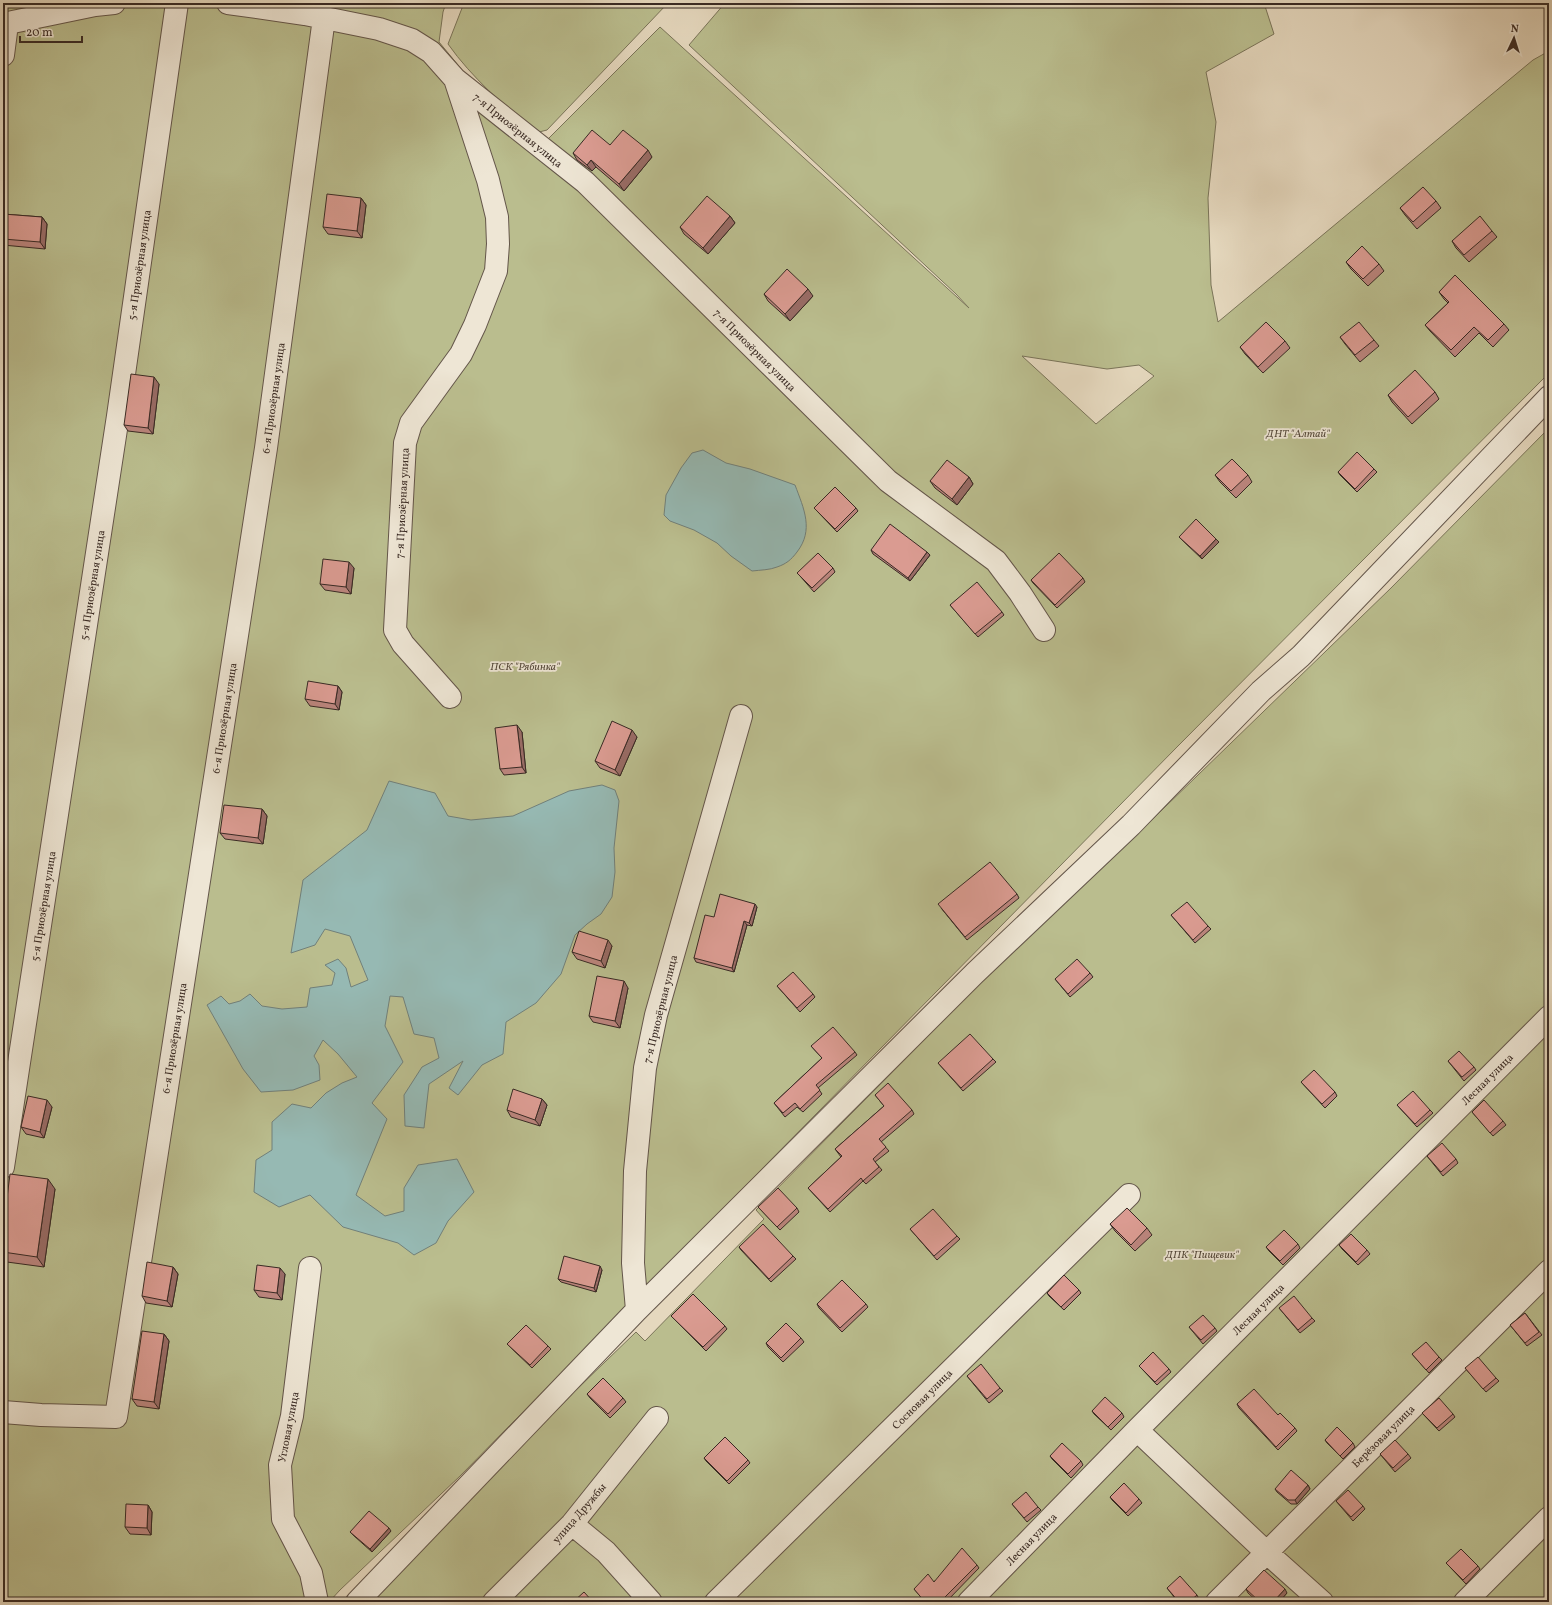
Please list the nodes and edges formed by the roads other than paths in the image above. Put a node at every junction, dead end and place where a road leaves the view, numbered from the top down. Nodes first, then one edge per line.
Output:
1 (114, 3) edge
2 (177, 3) edge
3 (228, 3) edge
4 (291, 7) edge
5 (324, 18) junction
6 (5, 24) edge
7 (3, 55) edge
8 (455, 79) junction
9 (1549, 397) edge
10 (1044, 630) dead end
11 (450, 697) dead end
12 (741, 716) dead end
13 (1549, 1017) edge
14 (3, 1167) edge
15 (1129, 1195) dead end
16 (310, 1268) dead end
17 (1549, 1271) edge
18 (637, 1310) junction
19 (3, 1412) edge
20 (658, 1418) dead end
21 (1137, 1430) junction
22 (1549, 1518) edge
23 (572, 1524) junction
24 (1266, 1552) junction
25 (317, 1602) edge
26 (357, 1602) edge
27 (494, 1602) edge
28 (651, 1602) edge
29 (716, 1602) edge
30 (969, 1602) edge
31 (1217, 1602) edge
32 (1322, 1602) edge
33 (1465, 1602) edge

1 - 6 street
2 - 14 street, 5-я Приозёрная улица
3 - 4 street, 7-я Приозёрная улица
4 - 5 street, 7-я Приозёрная улица
5 - 8 street, 7-я Приозёрная улица
5 - 19 street, 6-я Приозёрная улица
6 - 7 street
8 - 10 street, 7-я Приозёрная улица
8 - 11 street, 7-я Приозёрная улица
9 - 18 street
12 - 18 street, 7-я Приозёрная улица
13 - 21 street, Лесная улица
15 - 29 street, Сосновая улица
16 - 25 street, Угловая улица
17 - 24 street, Берёзовая улица
18 - 26 street
20 - 23 street, улица Дружбы
21 - 24 street
21 - 30 street, Лесная улица
22 - 33 street
23 - 27 street, улица Дружбы
23 - 28 street
24 - 31 street, Берёзовая улица
24 - 32 street

